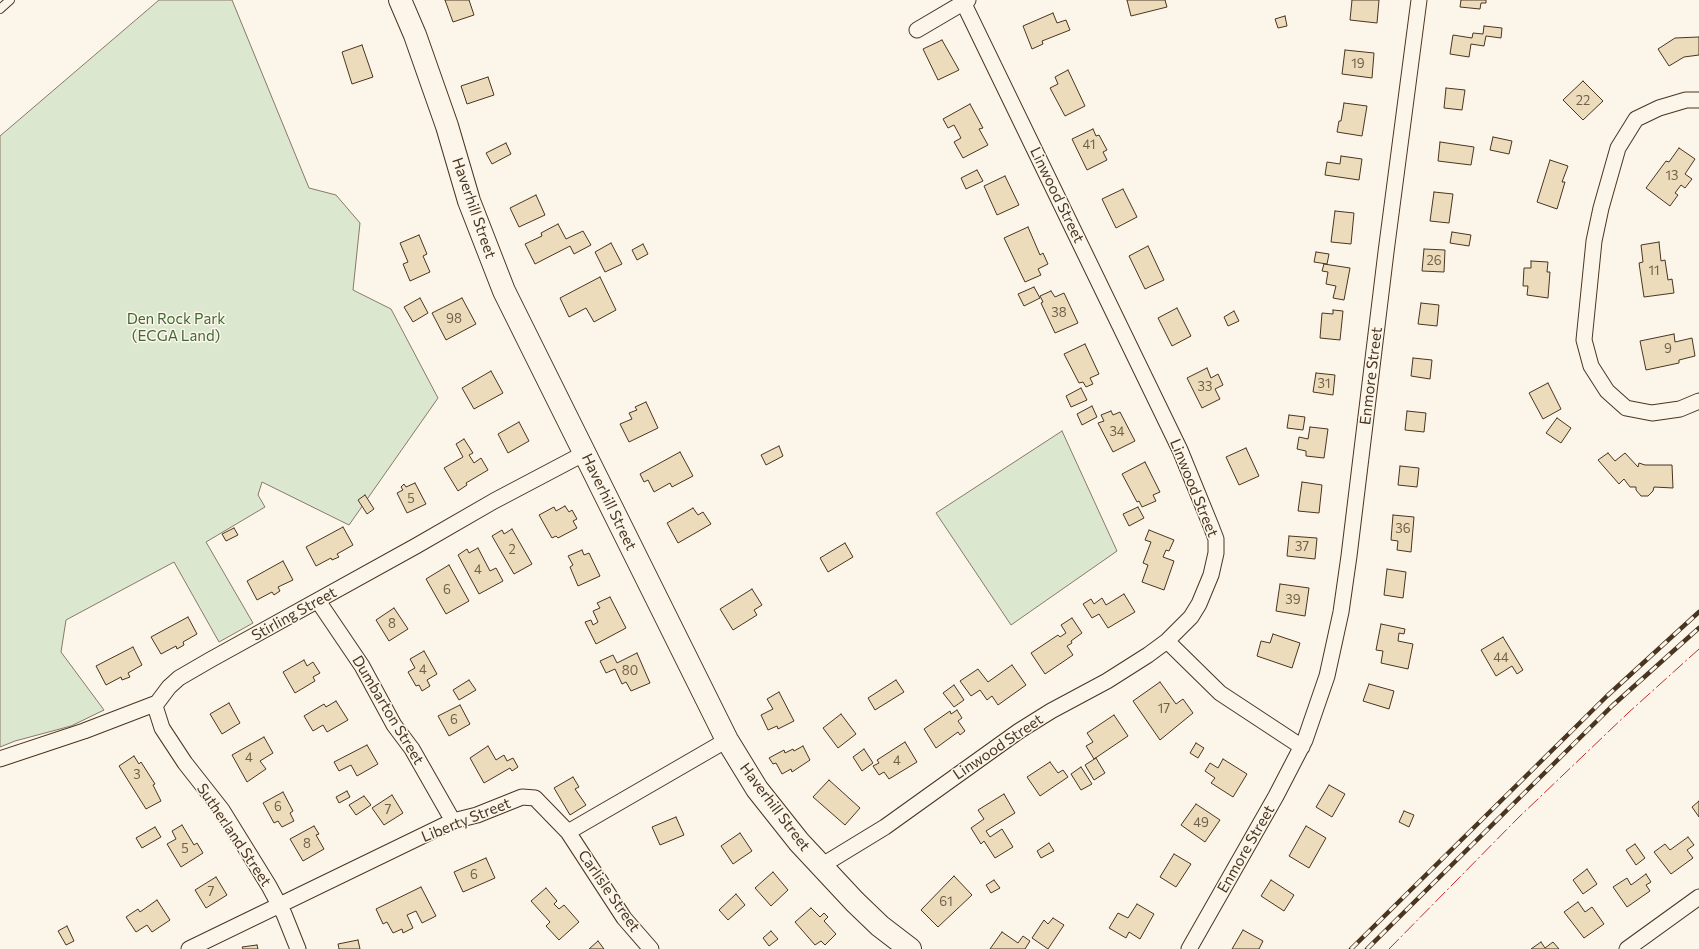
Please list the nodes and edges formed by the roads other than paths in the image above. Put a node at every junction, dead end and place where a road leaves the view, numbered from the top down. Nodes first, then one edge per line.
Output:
1 (10, 0) edge
2 (400, 0) edge
3 (1419, 0) edge
4 (966, 1) edge
5 (0, 9) edge
6 (917, 30) dead end
7 (1699, 100) edge
8 (1699, 401) edge
9 (585, 453) junction
10 (318, 601) junction
11 (1167, 641) junction
12 (157, 703) junction
13 (727, 740) junction
14 (1302, 747) junction
15 (0, 759) edge
16 (453, 821) junction
17 (568, 832) junction
18 (821, 866) junction
19 (1699, 897) edge
20 (279, 905) junction
21 (189, 949) edge
22 (298, 949) edge
23 (651, 949) edge
24 (910, 949) edge
25 (1188, 949) edge
26 (1627, 949) edge

1 - 5 lane
2 - 9 main road, Haverhill Street
3 - 14 street, Enmore Street
4 - 6 street
4 - 11 street, Linwood Street
7 - 8 street
9 - 10 street, Stirling Street
9 - 13 main road, Haverhill Street
10 - 12 street, Stirling Street
10 - 16 street, Dumbarton Street
11 - 14 street
11 - 18 street, Linwood Street
12 - 15 street
12 - 20 street, Sutherland Street
13 - 17 street
13 - 18 main road, Haverhill Street
14 - 25 street, Enmore Street
16 - 17 street, Liberty Street
16 - 20 street, Liberty Street
17 - 23 street, Carlisle Street
18 - 24 main road, Haverhill Street
19 - 26 street
20 - 21 street, Liberty Street
20 - 22 street, Sutherland Street

